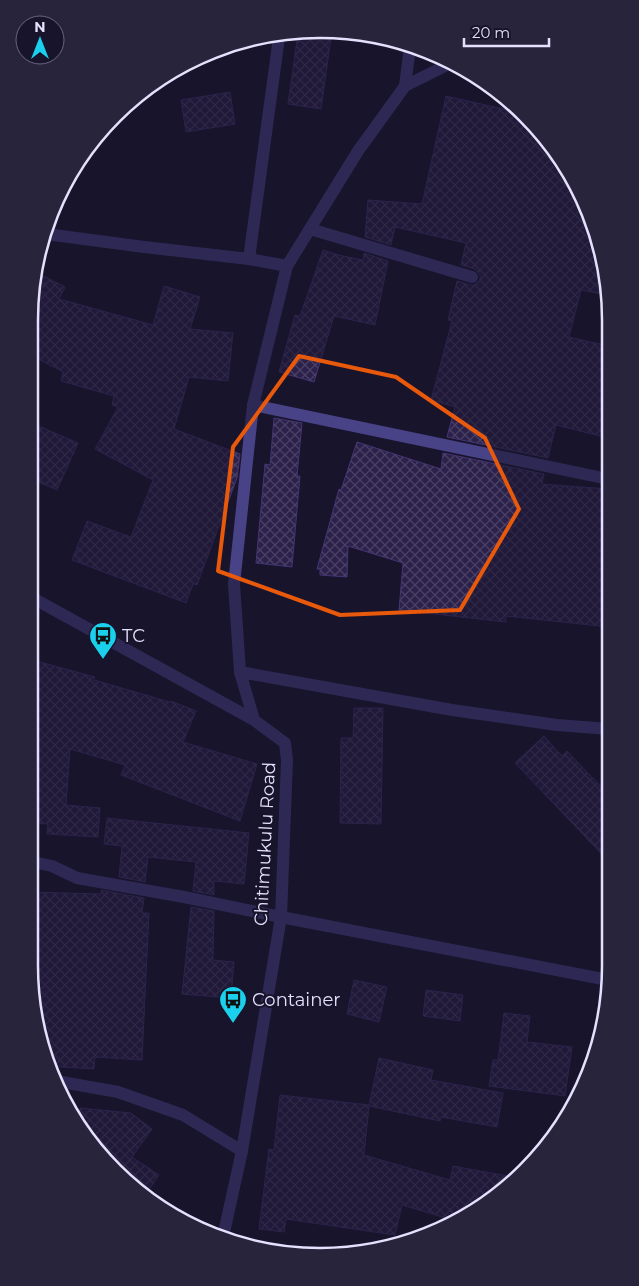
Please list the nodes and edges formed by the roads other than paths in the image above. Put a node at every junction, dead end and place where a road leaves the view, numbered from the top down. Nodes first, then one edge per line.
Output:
1 (278, 41) edge
2 (409, 52) edge
3 (443, 66) edge
4 (405, 86) junction
5 (310, 230) junction
6 (50, 235) edge
7 (249, 259) junction
8 (287, 266) junction
9 (472, 276) dead end
10 (253, 405) junction
11 (602, 479) edge
12 (38, 601) edge
13 (240, 672) junction
14 (254, 720) junction
15 (602, 728) edge
16 (38, 863) edge
17 (281, 917) junction
18 (601, 979) edge
19 (63, 1083) edge
20 (242, 1151) junction
21 (223, 1232) edge

1 - 7 street
2 - 4 street
3 - 4 street
4 - 5 street
5 - 8 street
5 - 9 street
6 - 7 street
7 - 8 street
8 - 10 street
10 - 11 street
10 - 13 street
12 - 14 street, Chitimukulu Road
13 - 14 street
13 - 15 street
14 - 17 street, Chitimukulu Road
16 - 17 street
17 - 18 street
17 - 20 street, Chitimukulu Road
19 - 20 street
20 - 21 street, Chitimukulu Road

